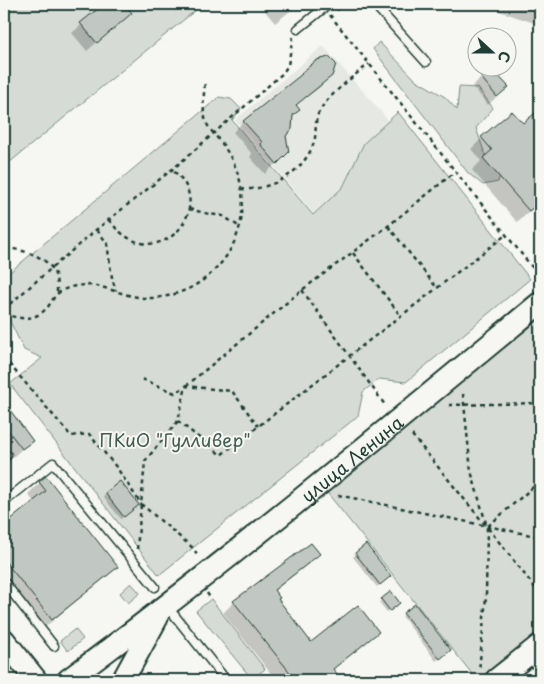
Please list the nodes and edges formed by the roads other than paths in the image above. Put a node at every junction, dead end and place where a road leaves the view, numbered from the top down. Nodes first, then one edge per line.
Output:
1 (374, 4) edge
2 (326, 5) edge
3 (298, 29) road end
4 (426, 62) dead end
5 (540, 303) edge
6 (4, 502) edge
7 (4, 582) edge
8 (155, 587) dead end
9 (164, 609) junction
10 (4, 640) edge
11 (54, 646) dead end
12 (536, 657) edge
13 (488, 675) edge
14 (36, 680) edge
15 (68, 680) edge
16 (122, 680) edge
17 (226, 680) edge

1 - 4 lane
2 - 3 lane
5 - 9 main road, улица Ленина
6 - 8 lane
7 - 11 lane
9 - 15 main road, улица Ленина
9 - 16 main road, улица Ленина
9 - 17 lane
10 - 14 main road
12 - 13 main road

